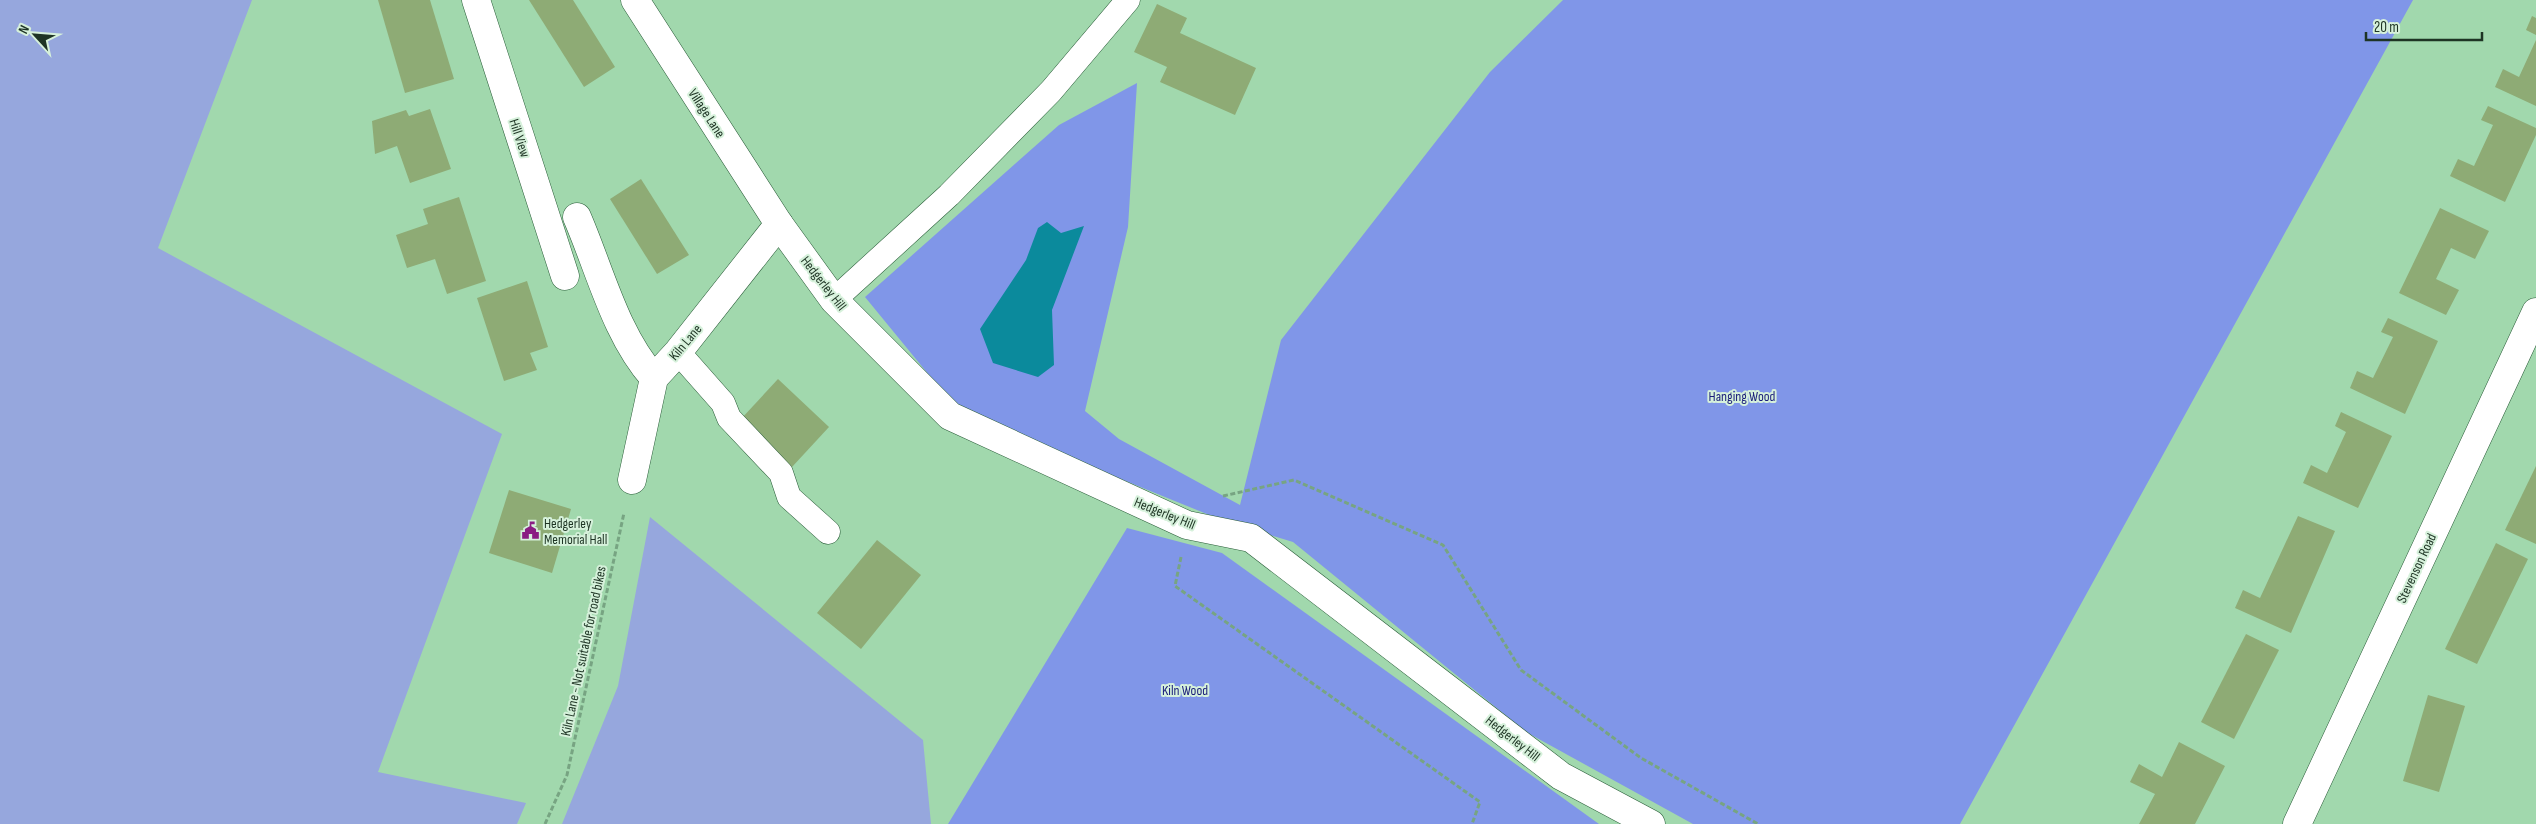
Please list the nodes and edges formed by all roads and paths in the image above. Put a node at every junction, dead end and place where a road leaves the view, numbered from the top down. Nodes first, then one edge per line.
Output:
1 (476, 0) edge
2 (635, 0) edge
3 (1128, 0) edge
4 (577, 217) dead end
5 (779, 224) junction
6 (565, 276) dead end
7 (834, 300) junction
8 (2536, 312) edge
9 (678, 352) junction
10 (654, 378) junction
11 (632, 480) joint
12 (1221, 497) dead end
13 (1188, 525) junction
14 (828, 532) dead end
15 (545, 824) edge
16 (1472, 824) edge
17 (1651, 824) edge
18 (1758, 824) edge
19 (2297, 824) edge

1 - 6 street, Hill View
2 - 5 street, Village Lane
3 - 7 lane
4 - 10 street
5 - 7 street, Hedgerley Hill
5 - 9 street, Kiln Lane
7 - 13 street, Hedgerley Hill
8 - 19 street, Stevenson Road
9 - 10 street, Kiln Lane
9 - 14 lane
10 - 11 street
11 - 15 path, Kiln Lane - Not suitable for road bikes
12 - 18 path
13 - 16 path
13 - 17 street, Hedgerley Hill

